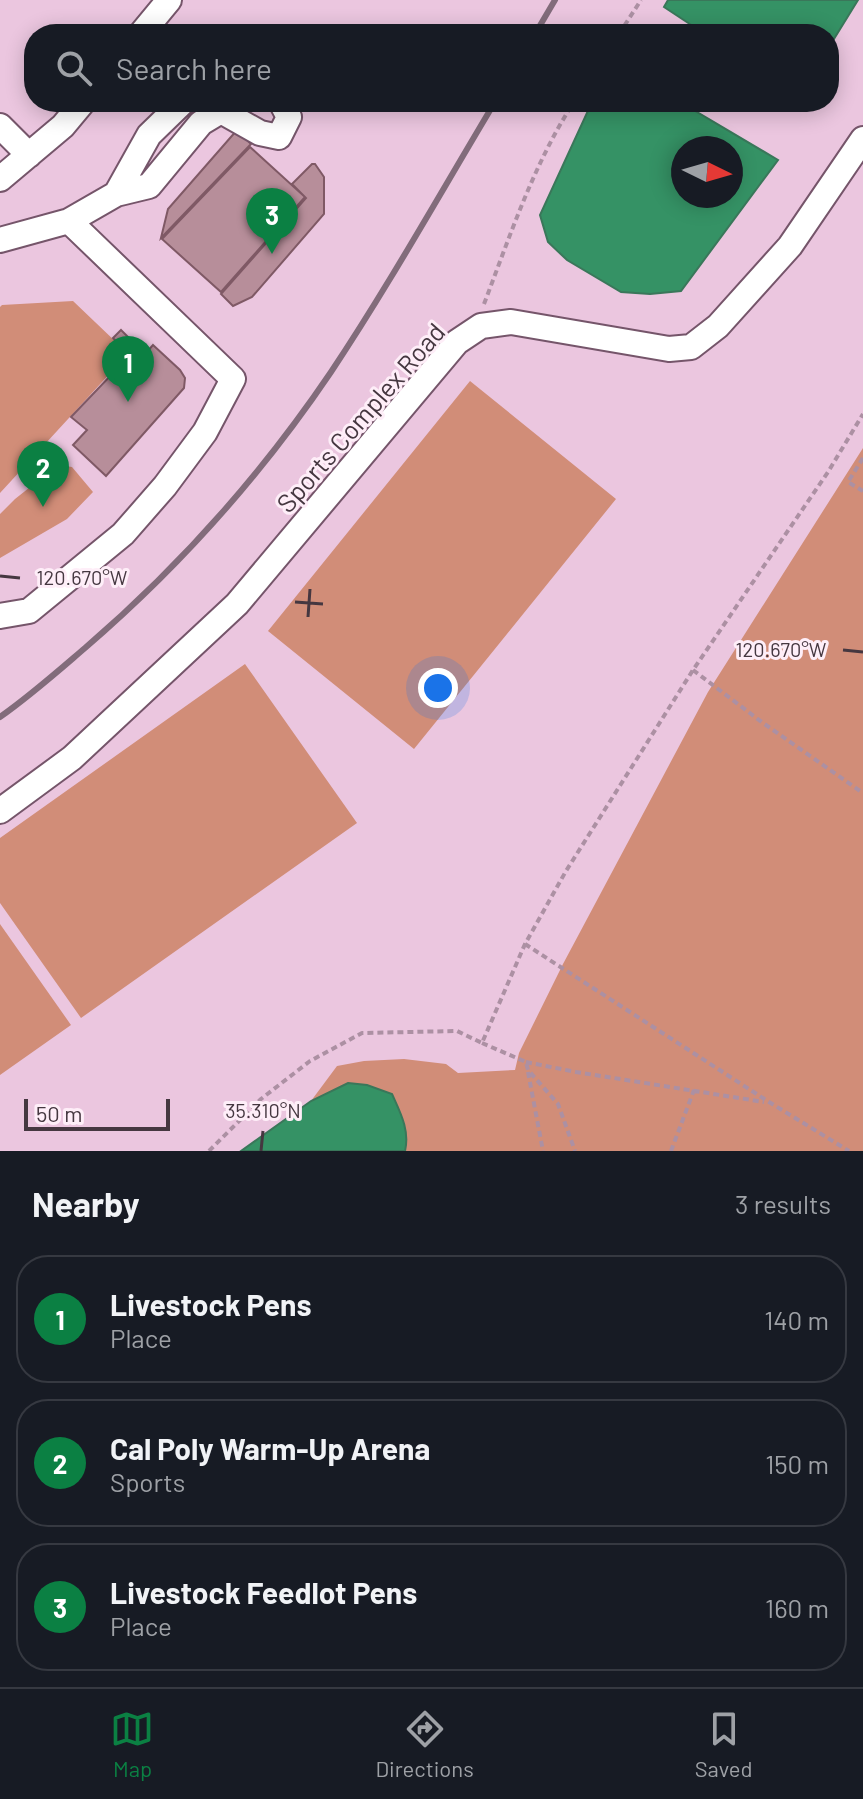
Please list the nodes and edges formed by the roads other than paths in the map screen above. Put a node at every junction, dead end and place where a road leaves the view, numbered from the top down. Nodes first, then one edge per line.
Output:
1 (169, 0) edge
2 (149, 24) edge
3 (75, 112) edge
4 (173, 112) edge
5 (219, 112) edge
6 (223, 112) edge
7 (286, 112) edge
8 (0, 126) edge
9 (863, 139) edge
10 (29, 155) junction
11 (0, 179) edge
12 (116, 194) junction
13 (69, 221) junction
14 (0, 240) edge
15 (0, 616) edge
16 (0, 811) edge

1 - 2 street
3 - 10 street
4 - 12 street
5 - 12 street
6 - 7 street
8 - 10 street
9 - 16 street, Sports Complex Road
10 - 11 street
12 - 13 street
13 - 14 street
13 - 15 street

